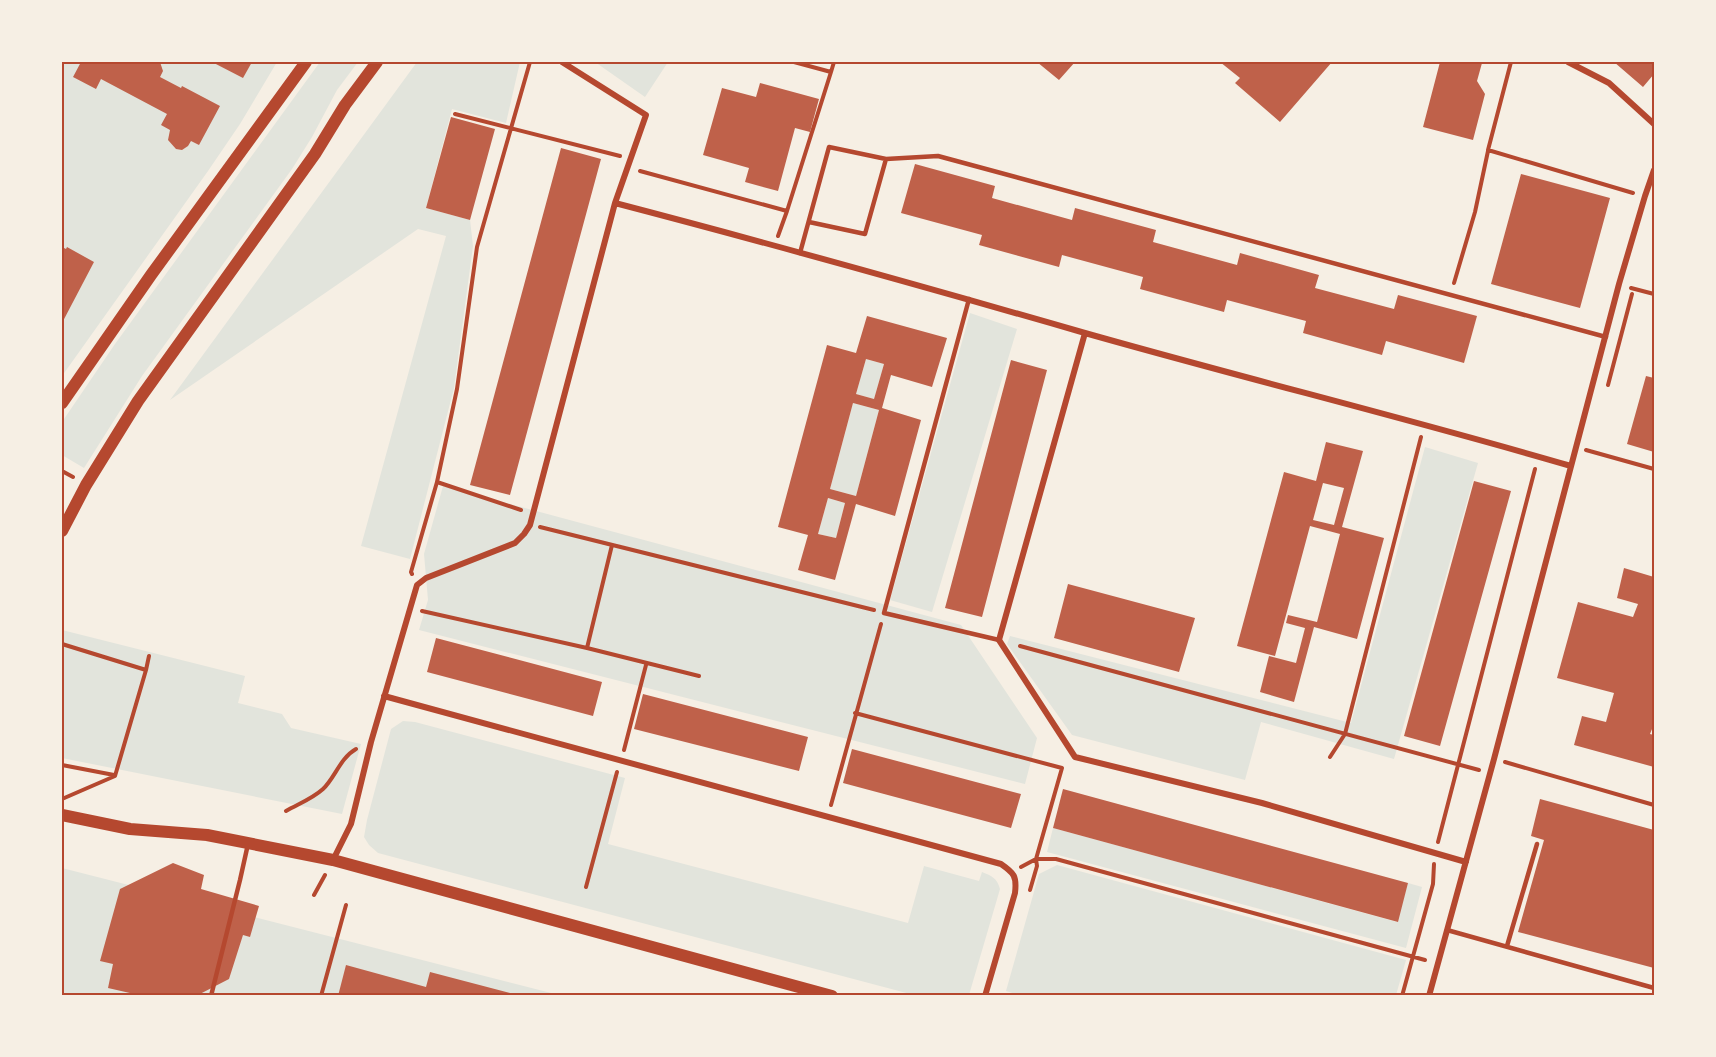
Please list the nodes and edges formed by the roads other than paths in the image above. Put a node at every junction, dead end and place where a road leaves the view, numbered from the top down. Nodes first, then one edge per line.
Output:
1 (306, 62) edge
2 (377, 62) edge
3 (562, 62) edge
4 (1568, 62) edge
5 (1654, 124) edge
6 (886, 159) junction
7 (1654, 170) edge
8 (615, 203) junction
9 (809, 222) junction
10 (800, 253) junction
11 (969, 298) junction
12 (1085, 333) junction
13 (1606, 337) junction
14 (62, 403) edge
15 (1571, 466) junction
16 (74, 509) junction
17 (62, 515) edge
18 (62, 531) edge
19 (999, 640) junction
20 (384, 696) junction
21 (62, 815) edge
22 (248, 844) junction
23 (1537, 844) dead end
24 (333, 860) junction
25 (1466, 862) junction
26 (1447, 930) junction
27 (1507, 946) junction
28 (1654, 988) edge
29 (211, 996) edge
30 (832, 996) edge
31 (985, 996) edge
32 (1429, 996) edge

1 - 14 main road
2 - 16 main road
3 - 8 street
4 - 5 street
6 - 9 lane
6 - 9 lane
6 - 13 lane
7 - 13 street
8 - 10 street
8 - 20 street
9 - 10 lane
10 - 11 street
11 - 12 street
11 - 19 lane
12 - 15 street
12 - 19 street
13 - 15 street
15 - 25 street
16 - 17 main road
16 - 18 main road
19 - 25 street
20 - 24 street
20 - 31 street
21 - 22 main road
22 - 24 main road
22 - 29 lane
23 - 27 lane
24 - 30 main road
25 - 26 street
26 - 27 lane
26 - 32 street
27 - 28 lane

